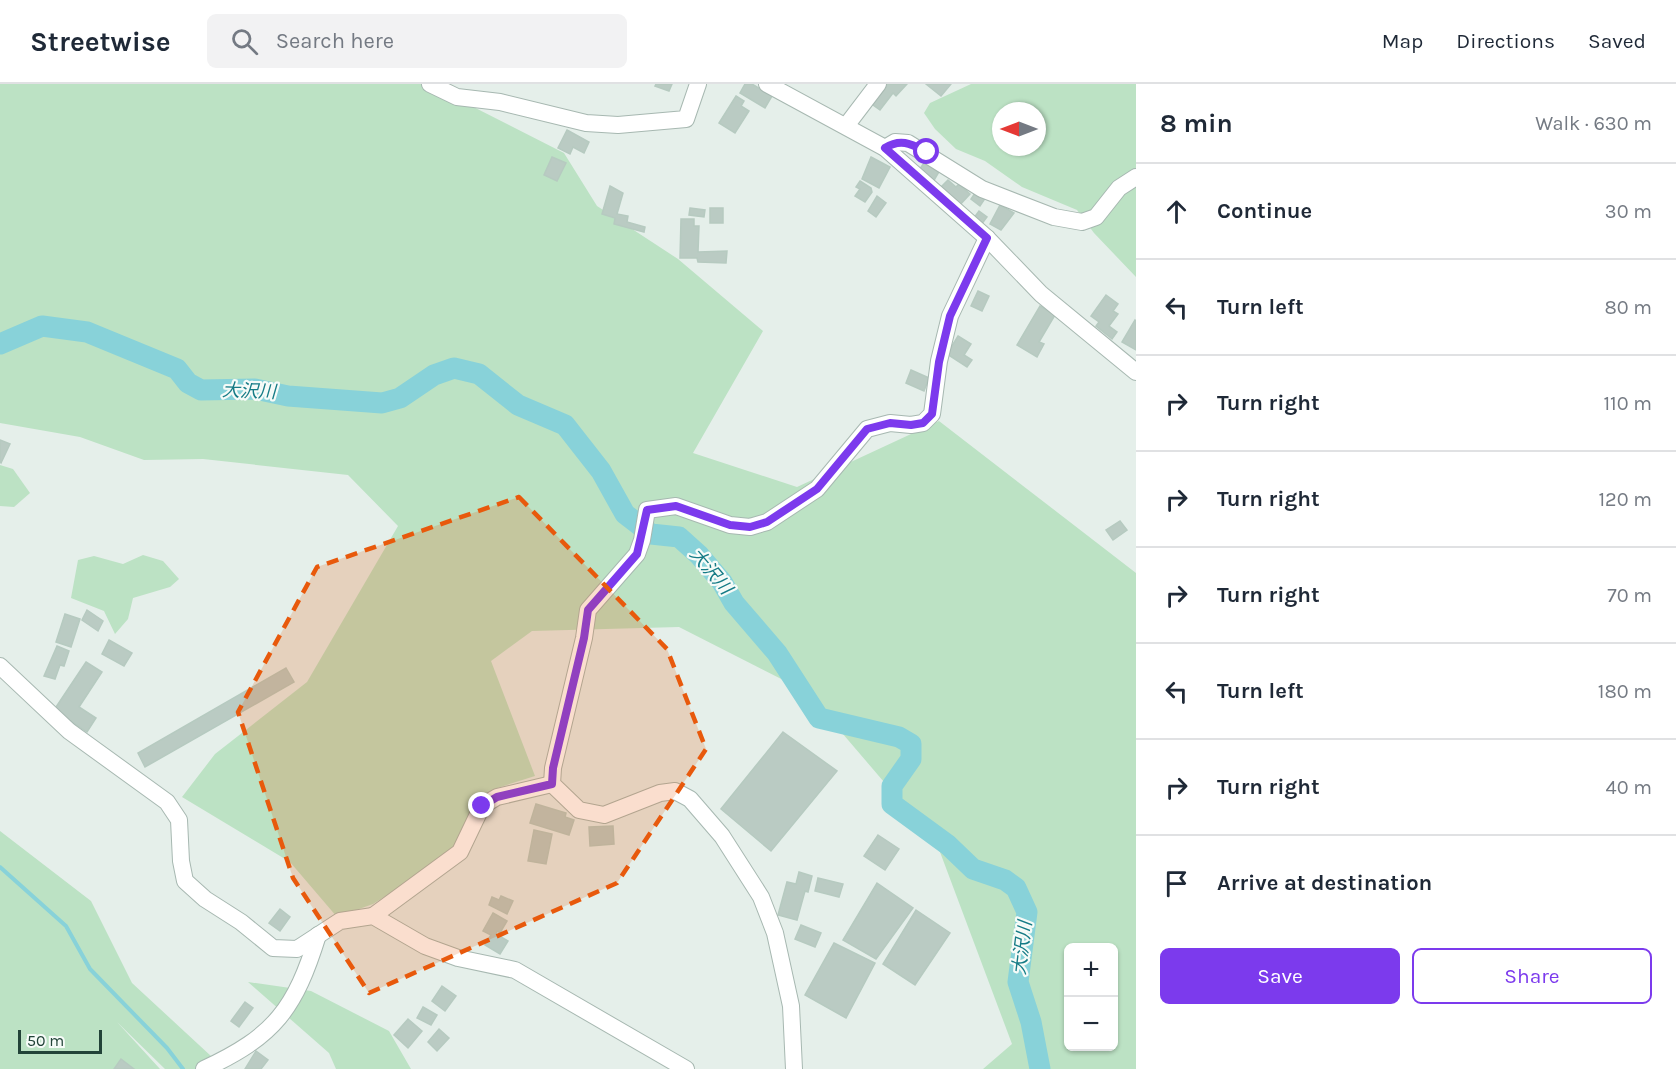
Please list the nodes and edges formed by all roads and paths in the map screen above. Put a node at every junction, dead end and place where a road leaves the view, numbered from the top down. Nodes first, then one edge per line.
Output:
1 (430, 84) edge
2 (698, 84) edge
3 (767, 84) edge
4 (878, 84) edge
5 (846, 126) junction
6 (885, 148) junction
7 (1136, 177) edge
8 (987, 238) junction
9 (1136, 372) edge
10 (0, 666) edge
11 (552, 784) junction
12 (373, 916) junction
13 (318, 935) junction
14 (204, 1069) edge
15 (686, 1069) edge
16 (794, 1069) edge

1 - 2 street
3 - 5 street
4 - 5 street
5 - 6 street
6 - 7 street
6 - 8 street
8 - 9 street
8 - 11 street
10 - 13 street
11 - 12 street
11 - 16 street
12 - 13 street
12 - 15 street
13 - 14 street

